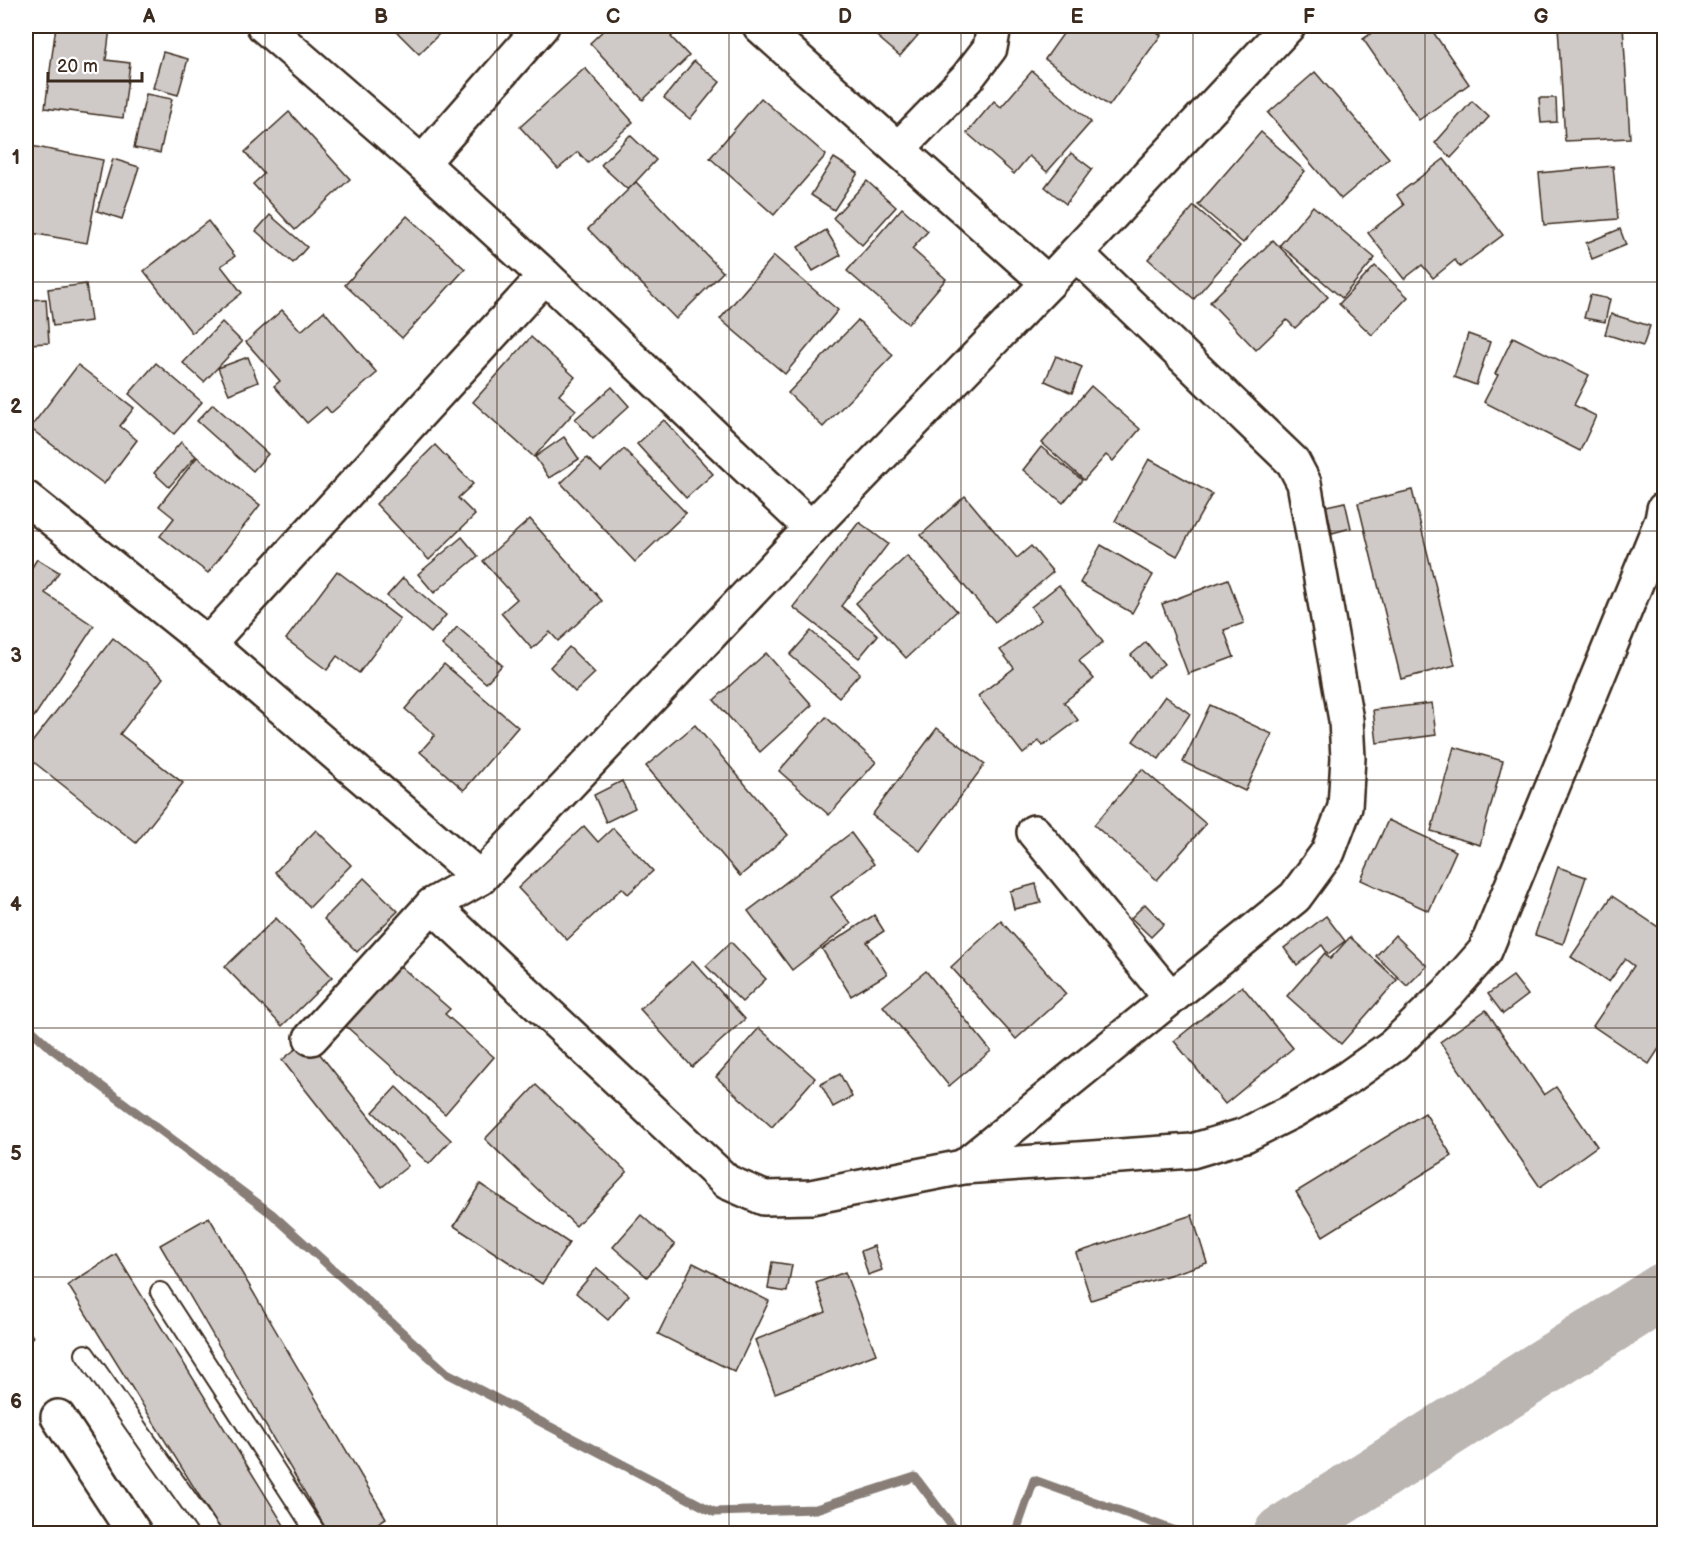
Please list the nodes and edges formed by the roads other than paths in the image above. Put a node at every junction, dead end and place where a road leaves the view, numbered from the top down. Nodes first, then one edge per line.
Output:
1 (264, 26) edge
2 (542, 26) edge
3 (760, 26) edge
4 (994, 26) edge
5 (1288, 26) edge
6 (898, 149) junction
7 (422, 164) junction
8 (1076, 253) junction
9 (545, 276) junction
10 (1048, 283) junction
11 (26, 498) edge
12 (1665, 509) edge
13 (811, 528) junction
14 (208, 644) junction
15 (1034, 832) dead end
16 (480, 878) junction
17 (432, 905) junction
18 (1171, 998) junction
19 (311, 1038) dead end
20 (963, 1167) junction
21 (160, 1292) dead end
22 (84, 1354) dead end
23 (58, 1417) dead end
24 (135, 1533) edge
25 (212, 1533) edge
26 (317, 1533) edge

1 - 7 street
2 - 7 street
3 - 6 street
4 - 6 street
5 - 8 street
6 - 10 street
7 - 9 street
8 - 10 street
8 - 18 street
9 - 13 street
9 - 14 street
10 - 13 street
11 - 14 street
12 - 20 street
13 - 16 street
14 - 16 street
15 - 18 street
16 - 17 street
17 - 19 street
17 - 20 street
18 - 20 street
21 - 26 lane
22 - 25 lane
23 - 24 street

